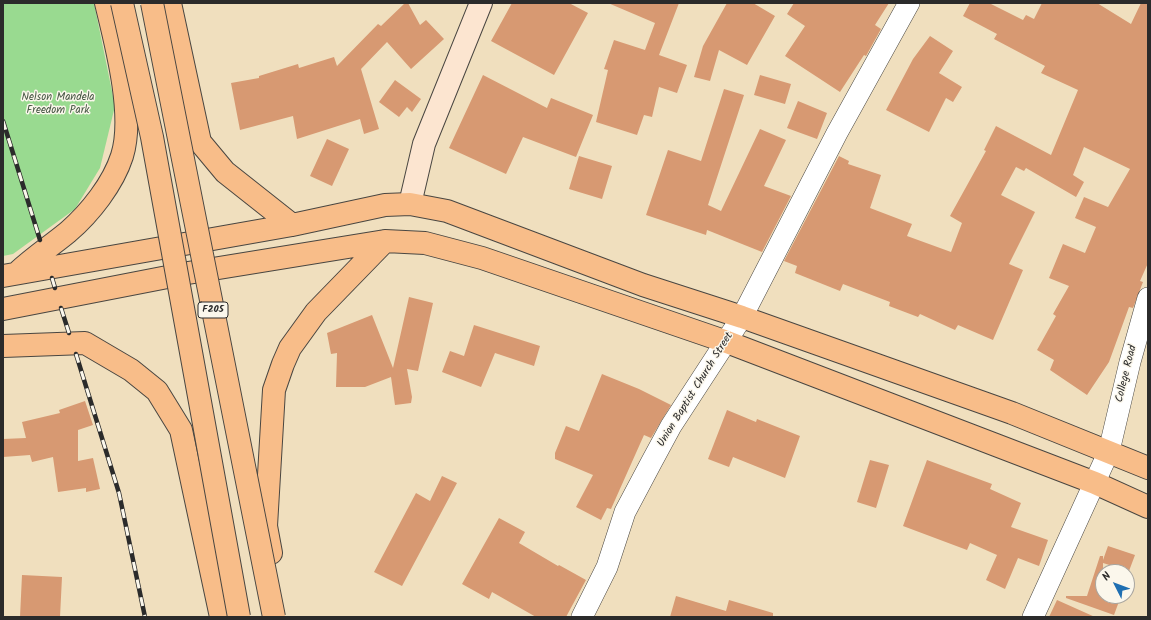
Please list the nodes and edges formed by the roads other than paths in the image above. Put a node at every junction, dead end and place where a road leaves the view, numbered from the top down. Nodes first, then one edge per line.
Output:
1 (106, 3) edge
2 (122, 3) edge
3 (152, 3) edge
4 (170, 3) edge
5 (481, 3) edge
6 (909, 3) edge
7 (410, 204) junction
8 (292, 224) junction
9 (385, 241) junction
10 (11, 274) edge
11 (1148, 298) edge
12 (3, 309) edge
13 (742, 317) junction
14 (726, 342) junction
15 (3, 346) edge
16 (1109, 451) junction
17 (1148, 468) edge
18 (1096, 483) junction
19 (1148, 507) edge
20 (221, 617) edge
21 (239, 617) edge
22 (274, 617) edge
23 (282, 617) edge
24 (582, 617) edge
25 (1033, 617) edge

1 - 10 main road
2 - 21 main road, F205, bridge
3 - 22 main road, F205, bridge
4 - 8 main road
5 - 7 street
6 - 13 street, Union Baptist Church Street
7 - 8 main road
7 - 13 main road
8 - 10 main road
9 - 12 main road
9 - 14 main road
9 - 23 main road
11 - 16 street, College Road
13 - 14 street, Union Baptist Church Street
13 - 16 main road
14 - 18 main road
14 - 24 street, Union Baptist Church Street
15 - 20 main road
16 - 17 main road
16 - 18 street, College Road
18 - 19 main road
18 - 25 street, College Road

